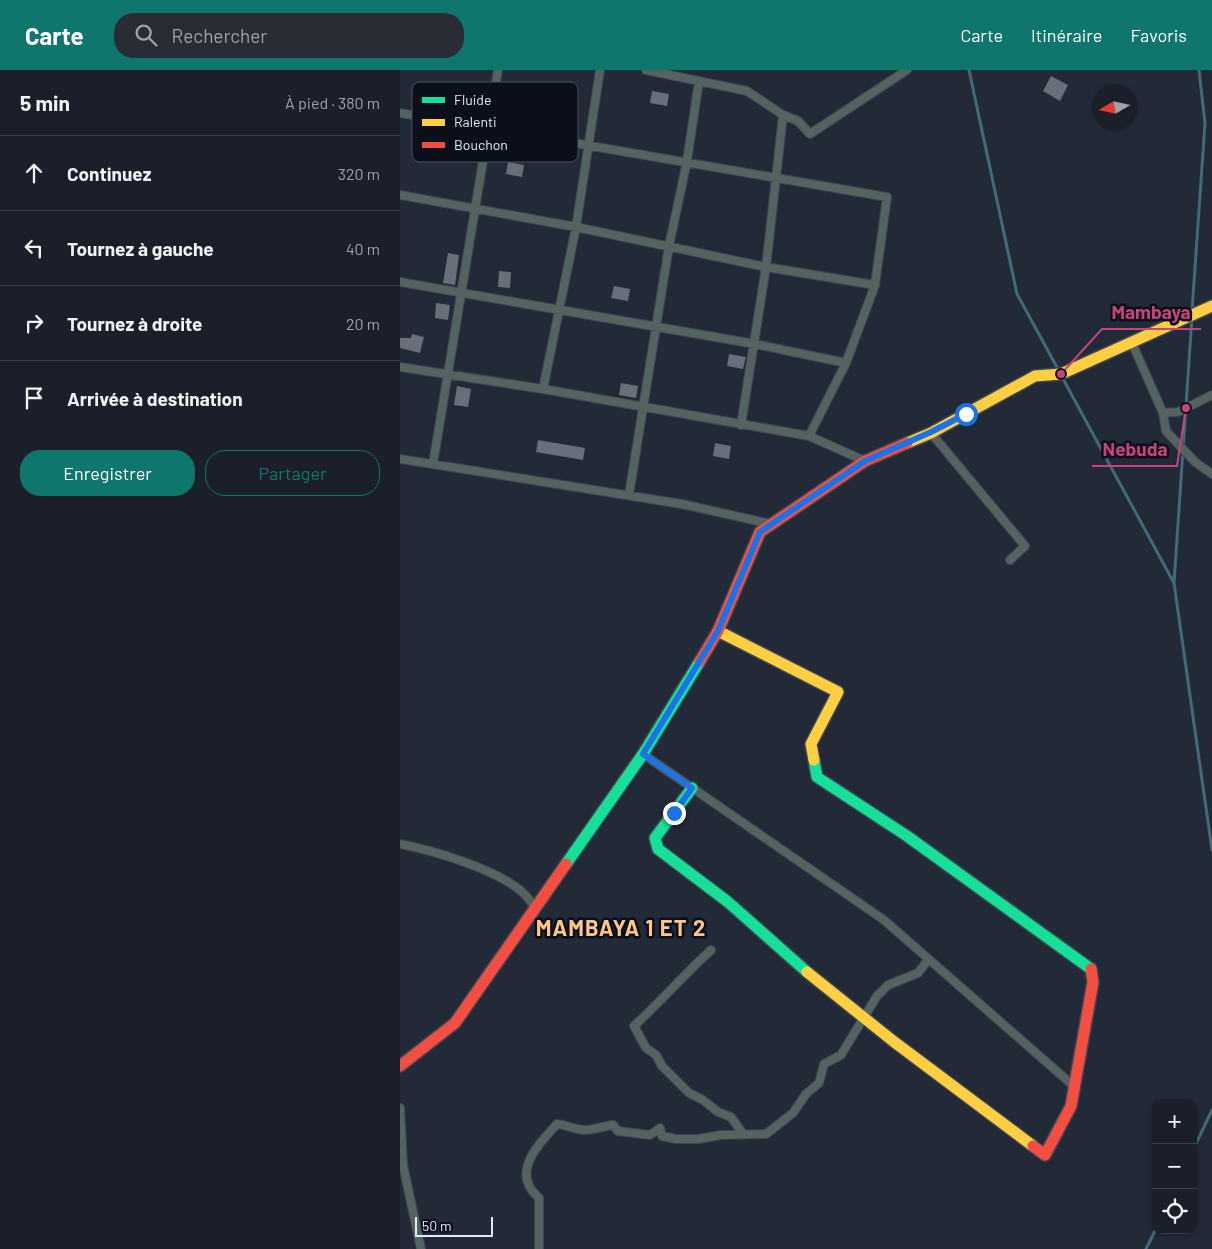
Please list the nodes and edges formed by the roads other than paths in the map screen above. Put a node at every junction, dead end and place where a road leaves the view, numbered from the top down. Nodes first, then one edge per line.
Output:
1 (600, 70) edge
2 (646, 70) edge
3 (908, 70) edge
4 (699, 80) junction
5 (783, 115) junction
6 (578, 142) edge
7 (589, 144) junction
8 (687, 161) junction
9 (483, 162) edge
10 (777, 177) junction
11 (400, 195) edge
12 (476, 209) junction
13 (576, 227) junction
14 (670, 246) junction
15 (766, 267) junction
16 (400, 282) edge
17 (875, 285) junction
18 (462, 292) junction
19 (1212, 306) edge
20 (561, 310) junction
21 (657, 327) junction
22 (1132, 343) junction
23 (755, 344) junction
24 (846, 364) junction
25 (400, 367) edge
26 (448, 374) junction
27 (543, 389) junction
28 (1212, 395) edge
29 (644, 407) junction
30 (1163, 413) junction
31 (741, 425) junction
32 (931, 432) junction
33 (809, 436) junction
34 (400, 458) edge
35 (865, 461) junction
36 (433, 464) junction
37 (1212, 474) edge
38 (629, 496) junction
39 (771, 524) junction
40 (1010, 560) dead end
41 (718, 631) junction
42 (643, 754) junction
43 (692, 788) junction
44 (400, 844) edge
45 (536, 908) junction
46 (711, 950) dead end
47 (928, 960) junction
48 (863, 1016) junction
49 (400, 1066) edge
50 (1076, 1088) junction
51 (400, 1108) edge
52 (742, 1134) junction
53 (421, 1249) edge
54 (539, 1249) edge

1 - 7 street
2 - 4 street
3 - 5 street
4 - 5 street
4 - 8 street
5 - 10 street
6 - 7 street
7 - 8 street
7 - 13 street
8 - 10 street
8 - 14 street
9 - 12 street
10 - 15 street
10 - 17 street
11 - 12 street
12 - 13 street
12 - 18 street
13 - 14 street
13 - 20 street
14 - 15 street
14 - 21 street
15 - 17 street
15 - 23 street
16 - 18 street
17 - 24 street
18 - 20 street
18 - 26 street
19 - 22 street
20 - 21 street
20 - 27 street
21 - 23 street
21 - 29 street
22 - 30 street
22 - 32 street
23 - 24 street
23 - 31 street
24 - 33 street
25 - 26 street
26 - 27 street
26 - 36 street
27 - 29 street
28 - 30 street
29 - 31 street
29 - 38 street
30 - 37 street
31 - 33 street
32 - 35 street
32 - 40 street
33 - 35 street
34 - 36 street
35 - 39 street
36 - 38 street
38 - 39 street
39 - 41 street
41 - 42 street
41 - 50 street
42 - 43 street
42 - 45 street
43 - 47 street
43 - 48 street
44 - 45 street
45 - 49 street
46 - 52 street
47 - 48 street
47 - 50 street
48 - 50 street
48 - 52 street
51 - 53 street
52 - 54 street

